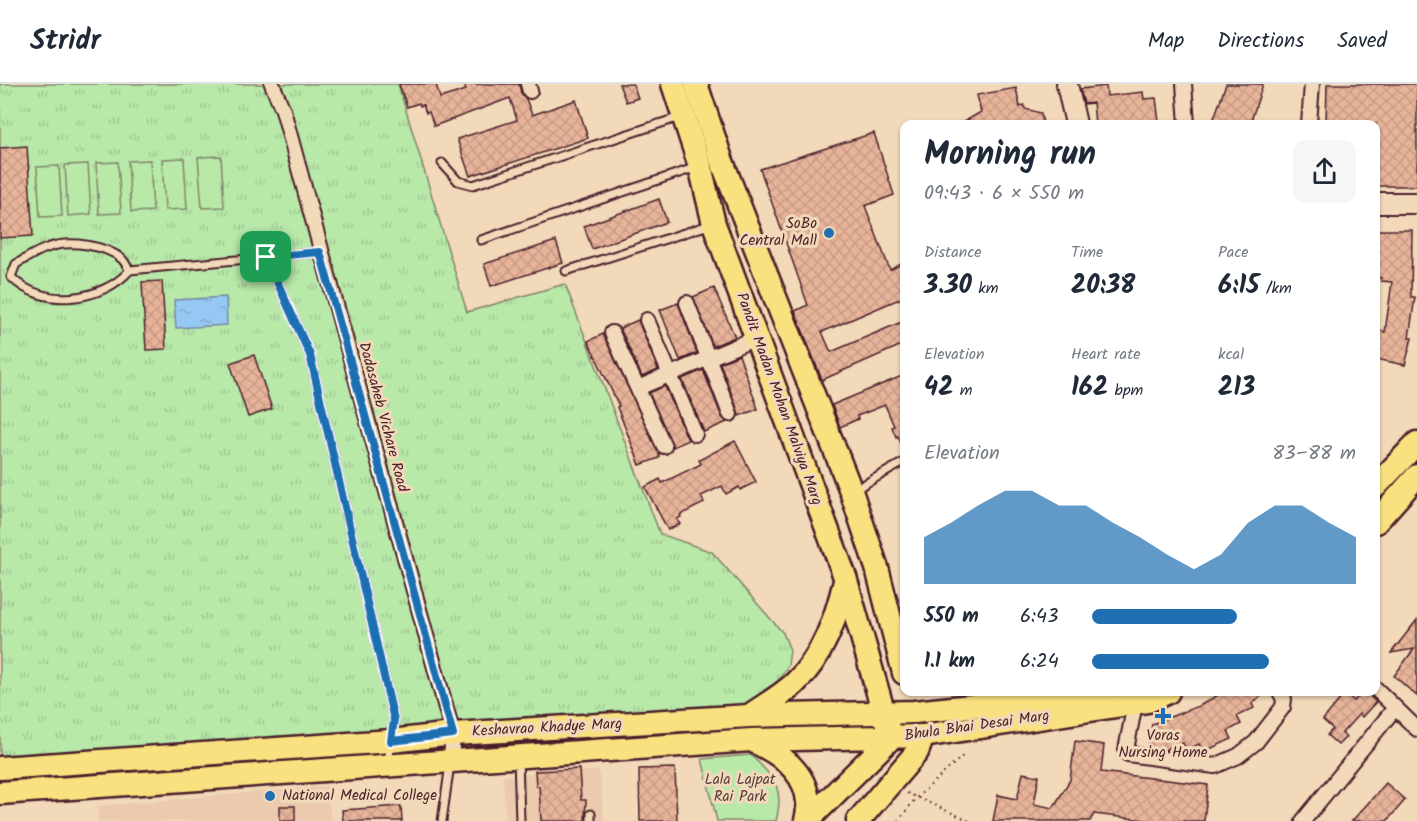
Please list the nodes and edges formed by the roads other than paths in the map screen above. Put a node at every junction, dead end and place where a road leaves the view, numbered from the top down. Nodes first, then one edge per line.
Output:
1 (272, 84) edge
2 (673, 84) edge
3 (696, 84) edge
4 (1067, 84) edge
5 (1184, 84) edge
6 (1312, 84) edge
7 (682, 117) junction
8 (1075, 120) edge
9 (1187, 120) edge
10 (1310, 120) edge
11 (721, 159) junction
12 (442, 163) dead end
13 (699, 166) junction
14 (1380, 203) edge
15 (1417, 203) edge
16 (714, 224) junction
17 (481, 240) dead end
18 (320, 252) junction
19 (266, 257) junction
20 (130, 270) junction
21 (567, 271) dead end
22 (687, 303) dead end
23 (646, 320) dead end
24 (612, 333) dead end
25 (756, 338) junction
26 (710, 358) junction
27 (803, 368) junction
28 (670, 374) junction
29 (772, 380) junction
30 (638, 388) junction
31 (730, 414) dead end
32 (695, 435) dead end
33 (1417, 443) edge
34 (664, 446) dead end
35 (900, 464) edge
36 (1417, 476) edge
37 (1380, 482) edge
38 (851, 491) junction
39 (1407, 495) edge
40 (1380, 519) edge
41 (878, 568) junction
42 (845, 577) junction
43 (900, 609) edge
44 (900, 658) edge
45 (1380, 693) edge
46 (1047, 696) edge
47 (1065, 696) edge
48 (1159, 696) edge
49 (1282, 696) edge
50 (1056, 697) junction
51 (912, 702) edge
52 (1135, 703) junction
53 (1395, 708) junction
54 (883, 714) junction
55 (749, 716) junction
56 (1417, 729) edge
57 (453, 734) junction
58 (923, 736) junction
59 (891, 738) junction
60 (751, 740) junction
61 (391, 741) junction
62 (518, 756) junction
63 (451, 760) junction
64 (388, 765) junction
65 (0, 768) edge
66 (0, 793) edge
67 (1308, 819) edge
68 (442, 821) edge
69 (520, 821) edge
70 (806, 821) edge
71 (858, 821) edge

1 - 18 street, Dadasaheb Vichare Road
2 - 7 main road, Pandit Madan Mohan Malviya Marg
3 - 11 main road, Pandit Madan Mohan Malviya Marg
4 - 8 street
5 - 9 street
6 - 10 street
7 - 12 lane
7 - 13 main road, Pandit Madan Mohan Malviya Marg
11 - 13 street
11 - 27 main road, Pandit Madan Mohan Malviya Marg
13 - 16 main road, Pandit Madan Mohan Malviya Marg
13 - 17 lane
14 - 15 street
16 - 21 lane
16 - 25 main road, Pandit Madan Mohan Malviya Marg
18 - 19 lane
18 - 57 street, Dadasaheb Vichare Road
19 - 20 lane
19 - 61 lane
20 - 20 lane
22 - 26 street
23 - 28 street
24 - 30 street
25 - 26 street
25 - 29 main road, Pandit Madan Mohan Malviya Marg
26 - 28 street
26 - 31 street
27 - 29 main road
27 - 38 main road, Pandit Madan Mohan Malviya Marg
28 - 30 street
28 - 32 street
29 - 42 main road, Pandit Madan Mohan Malviya Marg
30 - 34 street
33 - 37 main road
35 - 38 lane
36 - 39 main road
38 - 41 main road, Pandit Madan Mohan Malviya Marg
39 - 40 main road
41 - 43 main road
41 - 44 main road, Pandit Madan Mohan Malviya Marg
42 - 54 main road, Pandit Madan Mohan Malviya Marg
42 - 55 main road
45 - 53 street
46 - 50 main road
47 - 50 main road, Bhula Bhai Desai Marg
48 - 52 main road, Bhula Bhai Desai Marg
49 - 52 street
50 - 51 main road, Bhula Bhai Desai Marg
51 - 54 main road, Keshavrao Khadye Marg
51 - 58 main road
52 - 58 main road, Bhula Bhai Desai Marg
53 - 56 street
53 - 67 street
54 - 55 main road, Keshavrao Khadye Marg
54 - 59 main road, Pandit Madan Mohan Malviya Marg
55 - 57 main road, Keshavrao Khadye Marg
57 - 61 main road, Keshavrao Khadye Marg
57 - 63 street, Dadasaheb Vichare Road
58 - 59 main road, Bhula Bhai Desai Marg
58 - 71 main road
59 - 60 main road, Keshavrao Khadye Marg
59 - 70 main road
60 - 62 main road, Keshavrao Khadye Marg
60 - 70 main road
61 - 64 lane
61 - 65 main road, Keshavrao Khadye Marg
62 - 63 main road, Keshavrao Khadye Marg
62 - 69 lane
63 - 64 main road, Keshavrao Khadye Marg
63 - 68 lane
64 - 66 main road, Keshavrao Khadye Marg

